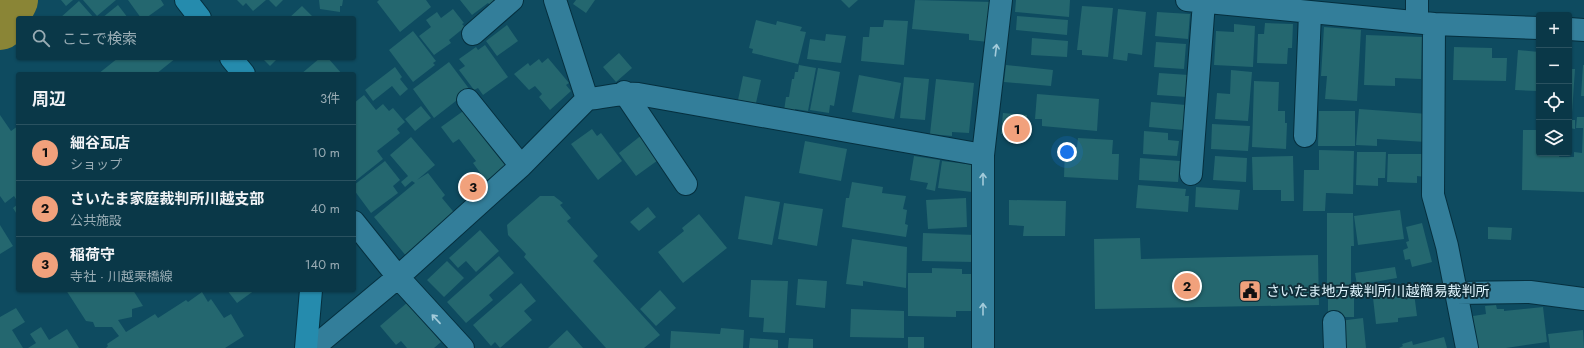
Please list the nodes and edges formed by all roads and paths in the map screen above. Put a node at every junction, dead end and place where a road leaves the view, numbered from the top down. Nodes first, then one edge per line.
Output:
1 (186, 0) edge
2 (512, 0) edge
3 (555, 0) edge
4 (1001, 0) edge
5 (1417, 0) edge
6 (1196, 1) edge
7 (1310, 12) junction
8 (198, 16) edge
9 (1426, 23) junction
10 (1536, 28) edge
11 (1572, 29) edge
12 (1584, 30) edge
13 (473, 34) dead end
14 (233, 60) edge
15 (242, 72) edge
16 (624, 92) junction
17 (587, 99) junction
18 (468, 100) dead end
19 (1305, 136) dead end
20 (983, 155) junction
21 (521, 166) junction
22 (1191, 174) dead end
23 (686, 184) dead end
24 (356, 224) edge
25 (398, 277) junction
26 (311, 292) edge
27 (1456, 293) junction
28 (1584, 299) edge
29 (1334, 322) dead end
30 (306, 348) edge
31 (313, 348) edge
32 (463, 348) edge
33 (983, 348) edge
34 (1335, 348) edge
35 (1467, 348) edge

1 - 8 main road
2 - 13 street
3 - 17 street
20 -> 4 street
5 - 9 street
6 - 7 street
6 - 22 street
7 - 9 street
7 - 19 street
9 - 10 street
9 - 27 street
11 - 12 street
14 - 15 main road
16 - 17 street
16 - 20 street
16 - 23 street
17 - 21 street
18 - 21 street
33 -> 20 street
21 - 25 street
24 - 25 street
25 - 31 street
32 -> 25 street
26 - 30 main road
27 - 28 street
27 - 35 street
29 - 34 street

